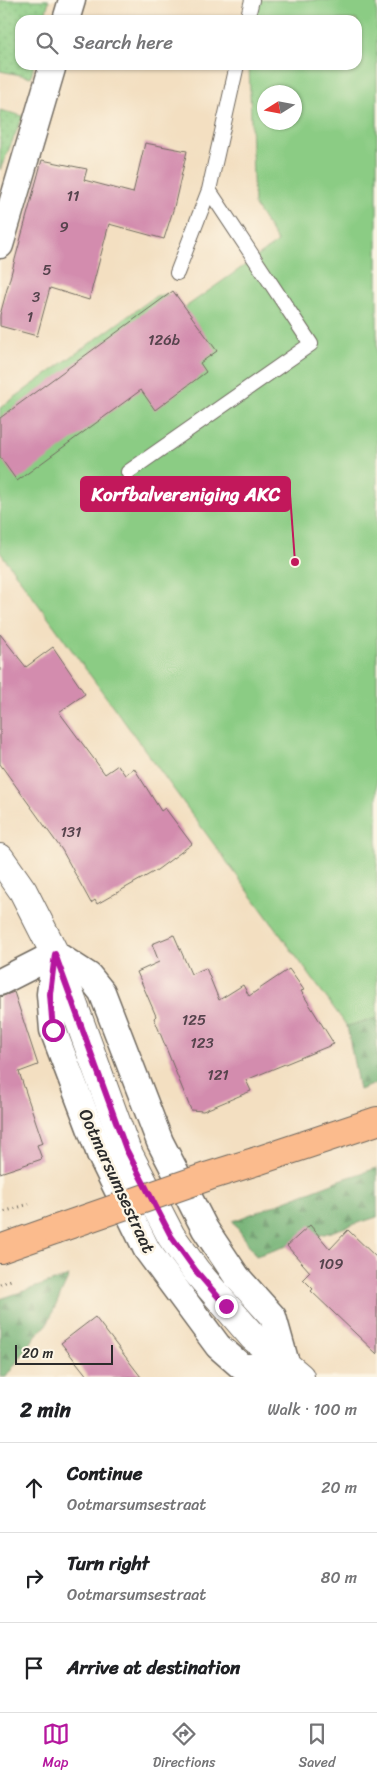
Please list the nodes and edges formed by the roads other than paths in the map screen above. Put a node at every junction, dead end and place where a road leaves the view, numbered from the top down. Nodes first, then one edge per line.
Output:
1 (72, 0) edge
2 (252, 0) edge
3 (68, 15) edge
4 (249, 15) edge
5 (52, 70) edge
6 (236, 70) edge
7 (209, 190) junction
8 (0, 245) edge
9 (176, 273) dead end
10 (128, 472) dead end
11 (0, 858) edge
12 (55, 954) junction
13 (0, 982) edge
14 (377, 1121) edge
15 (0, 1249) edge
16 (288, 1374) edge

1 - 3 street
2 - 4 lane
5 - 8 street
6 - 7 lane
7 - 9 lane
7 - 10 lane
11 - 12 street, Ootmarsumsestraat
12 - 13 street
12 - 16 street, Ootmarsumsestraat
14 - 15 main road, bridge

